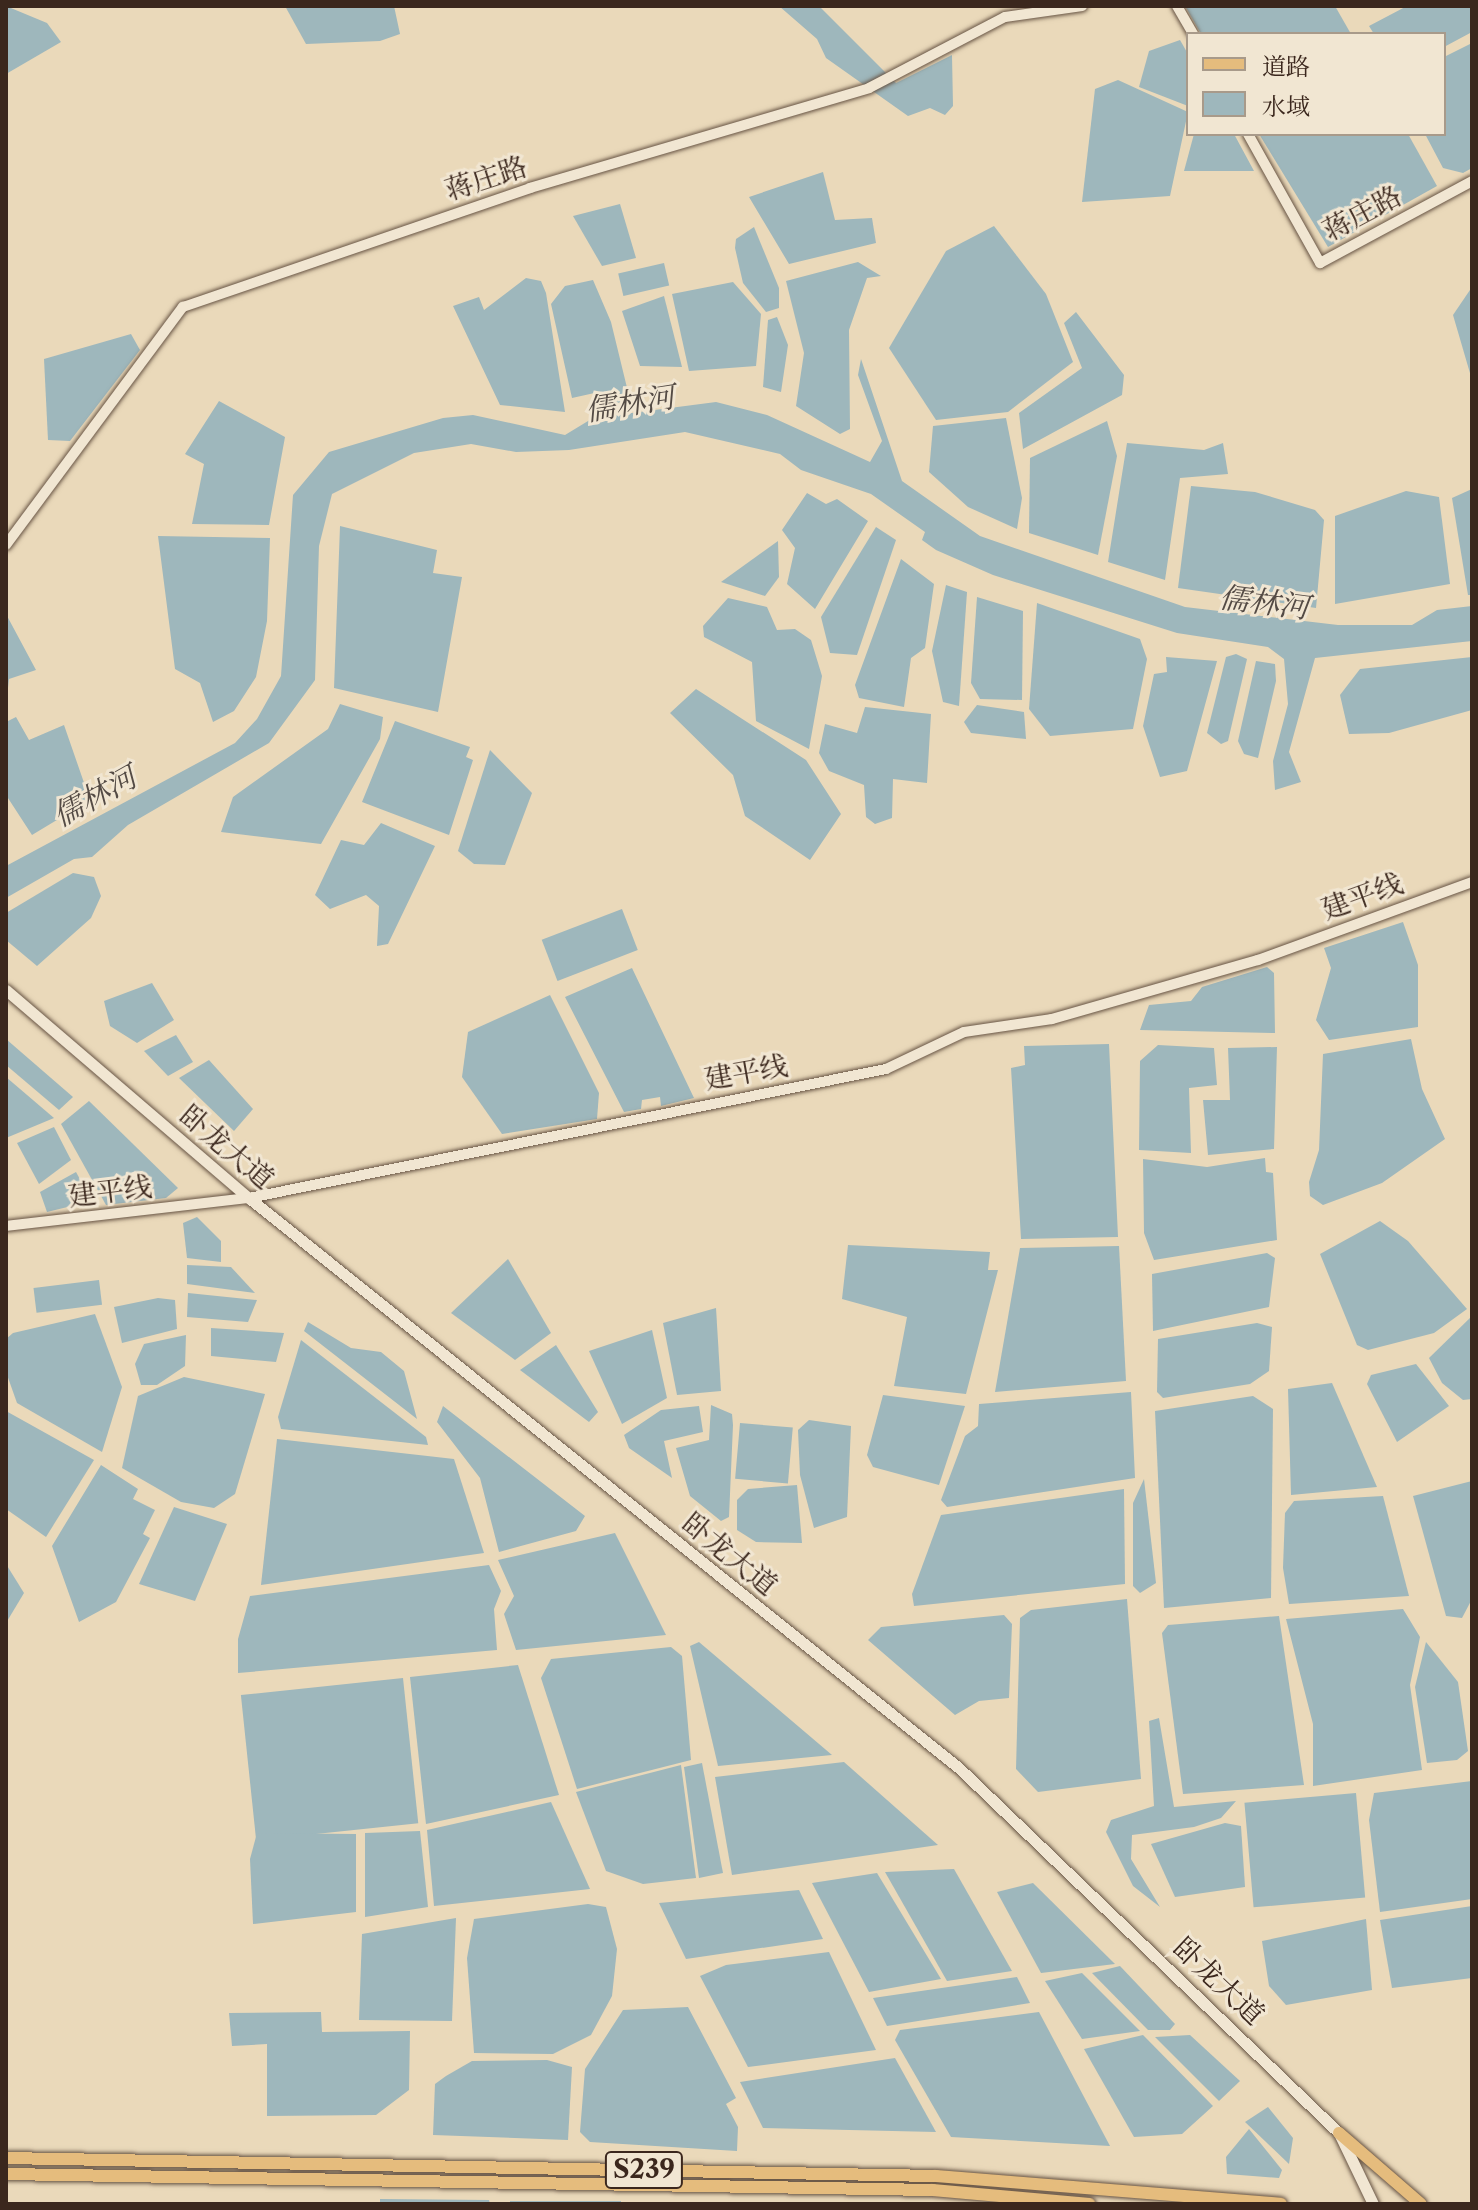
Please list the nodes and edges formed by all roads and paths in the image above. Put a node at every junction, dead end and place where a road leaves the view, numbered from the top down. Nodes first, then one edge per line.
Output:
1 (1082, 6) edge
2 (1177, 6) edge
3 (1192, 32) edge
4 (1249, 136) edge
5 (1472, 181) edge
6 (6, 545) edge
7 (1472, 882) edge
8 (6, 990) edge
9 (249, 1198) junction
10 (6, 1226) edge
11 (1339, 2133) junction
12 (6, 2158) edge
13 (6, 2174) edge
14 (1089, 2204) edge
15 (1281, 2204) edge
16 (1373, 2204) edge
17 (1421, 2204) edge

1 - 6 street, 蒋庄路
2 - 3 street
4 - 5 street, 蒋庄路
7 - 9 street, 建平线
8 - 9 main road, 卧龙大道
9 - 10 street, 建平线
9 - 11 main road, 卧龙大道
11 - 16 main road, 卧龙大道
11 - 17 main road
12 - 15 main road, S239
13 - 14 main road, S239

